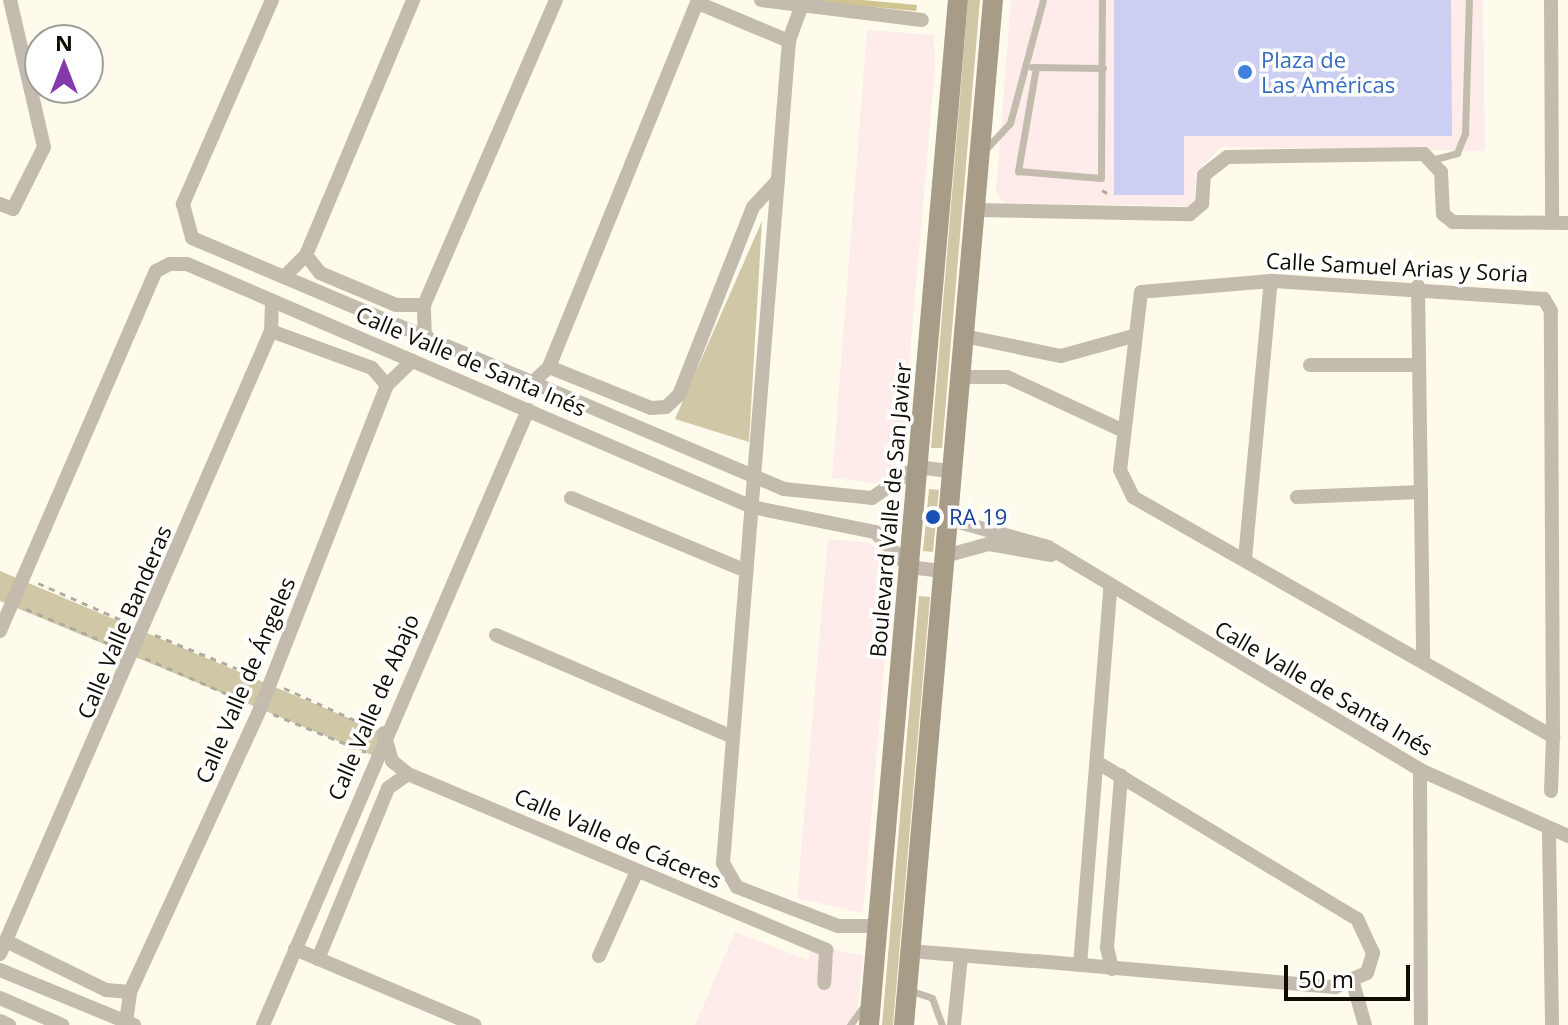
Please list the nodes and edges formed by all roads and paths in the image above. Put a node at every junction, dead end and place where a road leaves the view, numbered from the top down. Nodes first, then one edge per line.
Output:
1 (10, 0) edge
2 (272, 0) edge
3 (413, 0) edge
4 (556, 0) edge
5 (761, 0) edge
6 (957, 0) edge
7 (993, 0) edge
8 (1043, 0) edge
9 (1102, 0) edge
10 (1469, 0) edge
11 (1551, 0) edge
12 (698, 2) edge
13 (800, 10) junction
14 (922, 20) dead end
15 (789, 41) junction
16 (1025, 67) junction
17 (1036, 67) junction
18 (1103, 68) junction
19 (979, 157) junction
20 (1435, 159) junction
21 (778, 179) junction
22 (6, 207) edge
23 (975, 210) junction
24 (1552, 223) junction
25 (1568, 223) edge
26 (306, 255) junction
27 (284, 277) junction
28 (1271, 281) junction
29 (1418, 286) junction
30 (272, 301) junction
31 (424, 305) junction
32 (350, 308) junction
33 (340, 329) junction
34 (271, 331) junction
35 (964, 336) junction
36 (1133, 336) junction
37 (425, 340) junction
38 (412, 361) junction
39 (1310, 365) dead end
40 (1416, 365) junction
41 (549, 367) junction
42 (960, 377) junction
43 (533, 382) junction
44 (387, 385) junction
45 (528, 410) junction
46 (1124, 431) junction
47 (917, 467) junction
48 (952, 471) junction
49 (755, 479) junction
50 (1421, 492) junction
51 (1297, 497) dead end
52 (571, 498) dead end
53 (752, 507) junction
54 (948, 519) junction
55 (1245, 559) junction
56 (1066, 561) junction
57 (944, 563) junction
58 (909, 567) junction
59 (746, 571) junction
60 (23, 576) junction
61 (1110, 589) junction
62 (12, 603) junction
63 (0, 631) edge
64 (145, 631) junction
65 (496, 635) dead end
66 (135, 654) junction
67 (1423, 660) junction
68 (271, 682) junction
69 (260, 709) junction
70 (384, 733) junction
71 (730, 736) junction
72 (1553, 737) junction
73 (374, 756) junction
74 (1097, 762) junction
75 (1420, 770) junction
76 (408, 774) junction
77 (1121, 776) junction
78 (1551, 791) dead end
79 (1549, 833) junction
80 (1568, 836) edge
81 (637, 871) junction
82 (877, 926) junction
83 (5, 948) edge
84 (295, 949) junction
85 (910, 951) junction
86 (599, 956) dead end
87 (961, 956) junction
88 (318, 959) junction
89 (1080, 965) junction
90 (1112, 969) junction
91 (0, 970) edge
92 (824, 983) dead end
93 (1353, 983) junction
94 (907, 989) junction
95 (130, 992) junction
96 (57, 994) junction
97 (871, 996) junction
98 (0, 998) edge
99 (46, 1018) junction
100 (0, 1021) edge
101 (130, 1024) edge
102 (9, 1025) edge
103 (62, 1025) edge
104 (263, 1025) edge
105 (475, 1025) edge
106 (850, 1025) edge
107 (869, 1025) edge
108 (904, 1025) edge
109 (942, 1025) edge
110 (954, 1025) edge
111 (1365, 1025) edge
112 (1421, 1025) edge
113 (1552, 1025) edge

1 - 22 street
2 - 27 street, Calle Valle de Santa Inés
3 - 26 street
4 - 31 street
5 - 13 street
6 - 47 main road, Boulevard Valle de San Javier
7 - 19 main road
8 - 16 lane
9 - 18 lane
10 - 20 lane
11 - 24 street
12 - 15 street
12 - 41 street
13 - 14 street
13 - 15 street
15 - 21 street
16 - 17 lane
16 - 19 lane
17 - 18 lane
17 - 18 lane
19 - 23 main road
20 - 23 street
20 - 24 street
21 - 41 street
21 - 49 street
23 - 35 main road
24 - 25 street
26 - 27 street
26 - 31 street
27 - 32 street, Calle Valle de Santa Inés
28 - 29 street, Calle Samuel Arias y Soria
28 - 36 street, Calle Samuel Arias y Soria
28 - 55 street
29 - 40 street
29 - 72 street, Calle Samuel Arias y Soria
30 - 33 street, Calle Valle de Santa Inés
30 - 34 street, Calle Valle Banderas
30 - 60 street, Calle Valle de Santa Inés
31 - 37 street
32 - 33 street
32 - 37 street, Calle Valle de Santa Inés
33 - 38 street, Calle Valle de Santa Inés
34 - 44 street
34 - 64 street, Calle Valle Banderas
35 - 36 street
35 - 42 main road
36 - 46 street, Calle Samuel Arias y Soria
37 - 43 street, Calle Valle de Santa Inés
38 - 44 street, Calle Valle de Ángeles
38 - 45 street, Calle Valle de Santa Inés
39 - 40 street
40 - 50 street
41 - 43 street
42 - 46 street
42 - 48 main road
43 - 49 street, Calle Valle de Santa Inés
44 - 68 street, Calle Valle de Ángeles
45 - 53 street, Calle Valle de Santa Inés
45 - 70 street, Calle Valle de Abajo
46 - 55 street, Calle Samuel Arias y Soria
47 - 48 street
47 - 49 street, Calle Valle de Santa Inés
47 - 58 main road, Boulevard Valle de San Javier
48 - 54 main road
49 - 53 street
50 - 51 street
50 - 67 street
52 - 59 street
53 - 58 street, Calle Valle de Santa Inés
53 - 59 street
54 - 56 street, Calle Valle de Santa Inés
54 - 57 main road
55 - 67 street, Calle Samuel Arias y Soria
56 - 57 street, Calle Valle de Santa Inés
56 - 61 street, Calle Valle de Santa Inés
57 - 58 street, Calle Valle de Santa Inés
57 - 85 main road
58 - 82 main road, Boulevard Valle de San Javier
59 - 71 street
60 - 62 street
60 - 64 path
61 - 74 street
61 - 75 street, Calle Valle de Santa Inés
62 - 63 street
62 - 66 path
64 - 66 street, Calle Valle Banderas
64 - 68 path
65 - 71 street
66 - 69 path
66 - 83 street, Calle Valle Banderas
67 - 72 street, Calle Samuel Arias y Soria
68 - 69 street, Calle Valle de Ángeles
68 - 70 path
69 - 73 path
69 - 95 street, Calle Valle de Ángeles
70 - 73 street, Calle Valle de Abajo
70 - 76 street
71 - 82 street, Calle Valle de Cáceres
72 - 78 street, Calle Samuel Arias y Soria
73 - 84 street, Calle Valle de Abajo
74 - 77 street
74 - 89 street
75 - 79 street, Calle Valle de Santa Inés
75 - 112 street
76 - 81 street, Calle Valle de Cáceres
76 - 88 street, Calle Valle de Abajo
77 - 90 street
77 - 93 street
79 - 80 street, Calle Valle de Santa Inés
79 - 113 street
81 - 86 street
81 - 92 street, Calle Valle de Cáceres
82 - 97 main road, Boulevard Valle de San Javier
83 - 95 street
84 - 88 street
84 - 104 street, Calle Valle de Abajo
85 - 87 street
85 - 94 main road
87 - 89 street
87 - 110 street
88 - 105 street
89 - 90 street
90 - 93 street
91 - 96 street
93 - 111 street
94 - 108 main road
94 - 109 lane
95 - 101 street, Calle Valle de Ángeles
96 - 99 street
96 - 101 street
97 - 106 lane
97 - 107 main road, Boulevard Valle de San Javier
98 - 99 street
99 - 103 street
100 - 102 street

